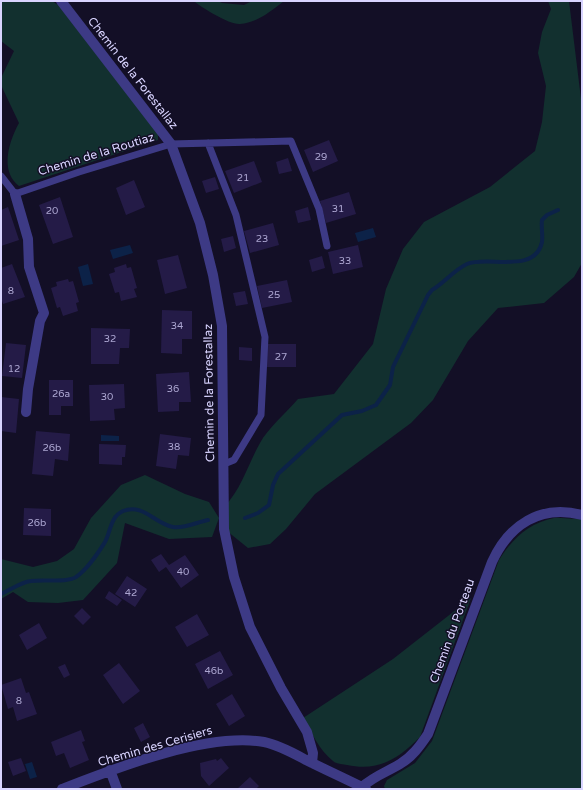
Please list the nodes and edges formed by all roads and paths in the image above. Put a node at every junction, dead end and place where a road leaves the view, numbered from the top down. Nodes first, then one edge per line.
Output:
1 (61, 1) edge
2 (208, 143) junction
3 (171, 144) junction
4 (1, 176) edge
5 (15, 194) junction
6 (327, 246) dead end
7 (26, 412) dead end
8 (224, 464) junction
9 (582, 515) edge
10 (312, 763) junction
11 (110, 770) junction
12 (364, 788) edge
13 (62, 789) edge
14 (117, 789) edge

1 - 3 street, Chemin de la Forestallaz
2 - 3 lane, Chemin de la Routiaz
2 - 6 lane, Chemin de la Routiaz
2 - 8 lane
3 - 5 lane, Chemin de la Routiaz
3 - 8 street, Chemin de la Forestallaz
4 - 5 lane
5 - 7 street
8 - 10 street, Chemin de la Forestallaz
9 - 12 street, Chemin du Porteau
10 - 11 street, Chemin des Cerisiers
10 - 12 street, Chemin des Cerisiers
11 - 13 street, Chemin des Cerisiers
11 - 14 street

